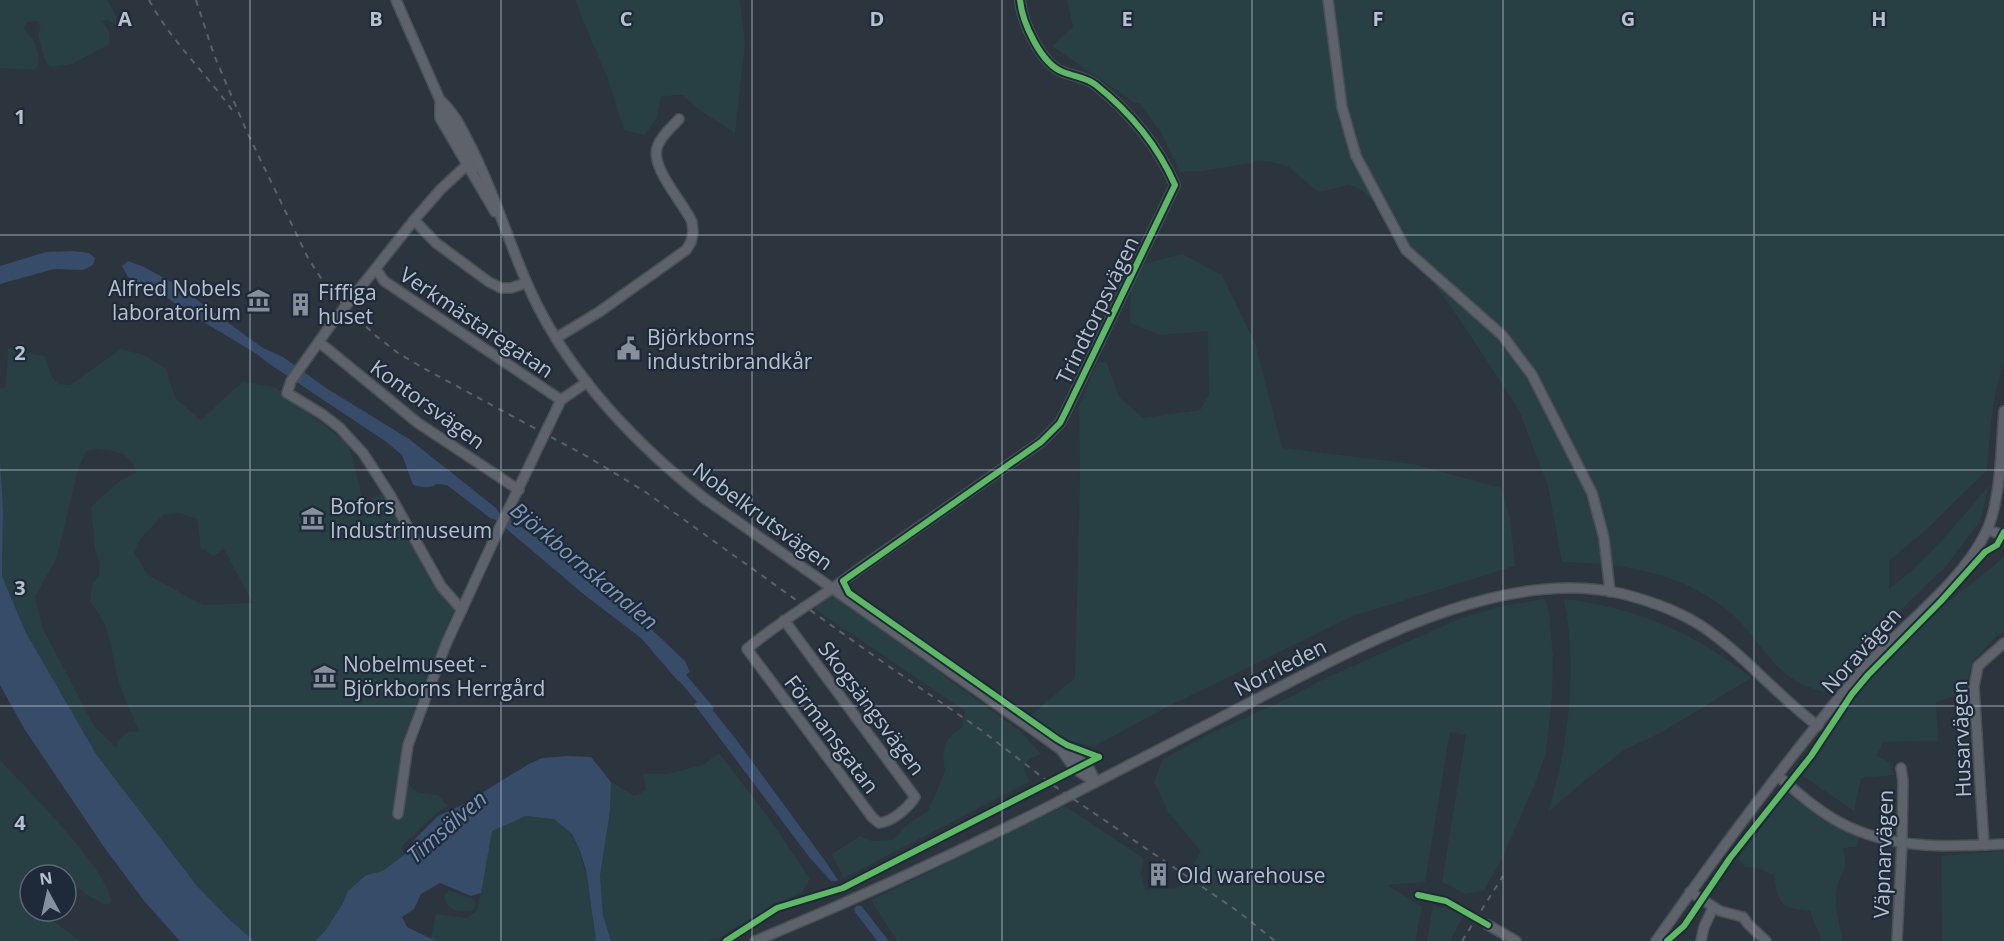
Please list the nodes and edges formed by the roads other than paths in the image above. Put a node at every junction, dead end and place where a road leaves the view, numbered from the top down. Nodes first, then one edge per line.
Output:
1 (396, 0) edge
2 (1020, 0) edge
3 (1328, 0) edge
4 (679, 119) dead end
5 (461, 141) junction
6 (467, 165) junction
7 (414, 220) junction
8 (506, 230) junction
9 (376, 269) junction
10 (526, 283) junction
11 (556, 338) junction
12 (319, 342) junction
13 (587, 382) junction
14 (561, 400) junction
15 (2004, 411) edge
16 (519, 490) junction
17 (1987, 530) junction
18 (2004, 535) edge
19 (833, 589) junction
20 (1610, 592) junction
21 (462, 610) junction
22 (784, 620) junction
23 (2004, 644) edge
24 (747, 649) joint
25 (1818, 726) junction
26 (1901, 768) dead end
27 (1778, 776) junction
28 (1095, 782) junction
29 (398, 814) dead end
30 (896, 815) joint
31 (1902, 843) junction
32 (2004, 844) edge
33 (1984, 845) junction
34 (1690, 892) junction
35 (1713, 908) junction
36 (1488, 925) dead end
37 (755, 941) edge
38 (1516, 941) edge
39 (1656, 941) edge
40 (1701, 941) edge
41 (1766, 941) edge
42 (1897, 941) edge

1 - 5 street
2 - 19 street, Trindtorpsvägen
3 - 20 street
4 - 11 street
5 - 6 street
5 - 8 street
6 - 7 street
6 - 8 street
7 - 9 street
7 - 10 street
8 - 10 street, Nobelkrutsvägen
9 - 12 street
9 - 14 street, Verkmästaregatan
10 - 11 street, Nobelkrutsvägen
11 - 13 street, Nobelkrutsvägen
12 - 16 street, Kontorsvägen
12 - 21 street
13 - 14 street
13 - 19 street, Nobelkrutsvägen
14 - 16 street
15 - 17 street, Noravägen
16 - 21 street
17 - 18 street
17 - 25 street, Noravägen
19 - 22 street, Trindtorpsvägen
19 - 28 street, Nobelkrutsvägen
20 - 25 street, Norrleden
20 - 28 street, Norrleden
21 - 29 street
22 - 24 street, Trindtorpsvägen
22 - 30 street, Skogsängsvägen
23 - 33 street, Husarvägen
24 - 30 street, Förmansgatan
25 - 27 street, Noravägen
26 - 31 street, Väpnarvägen
27 - 31 street
27 - 34 street, Noravägen
28 - 37 street, Norrleden
31 - 33 street
31 - 42 street, Väpnarvägen
32 - 33 street
34 - 35 street
34 - 39 street, Noravägen
35 - 40 street
35 - 41 street
36 - 38 street

